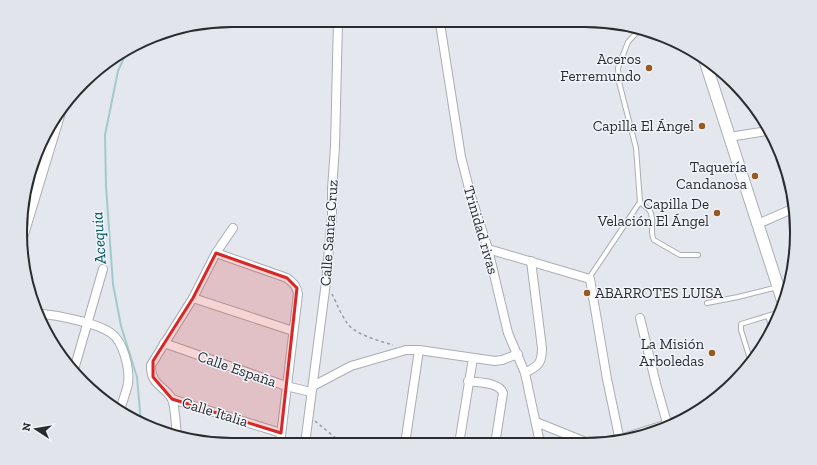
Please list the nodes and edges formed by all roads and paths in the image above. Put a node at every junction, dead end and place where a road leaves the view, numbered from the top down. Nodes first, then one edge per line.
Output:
1 (338, 27) edge
2 (440, 27) edge
3 (636, 34) edge
4 (707, 67) edge
5 (763, 132) edge
6 (53, 133) edge
7 (729, 137) junction
8 (640, 202) junction
9 (789, 210) edge
10 (28, 211) edge
11 (758, 224) junction
12 (233, 228) dead end
13 (488, 249) junction
14 (216, 253) junction
15 (698, 255) dead end
16 (531, 262) junction
17 (103, 270) dead end
18 (590, 279) junction
19 (326, 282) junction
20 (778, 287) junction
21 (780, 294) edge
22 (193, 298) junction
23 (707, 303) dead end
24 (773, 314) edge
25 (45, 315) edge
26 (768, 316) junction
27 (640, 318) dead end
28 (770, 321) edge
29 (87, 324) junction
30 (293, 331) junction
31 (164, 343) junction
32 (406, 350) junction
33 (419, 350) junction
34 (518, 354) junction
35 (749, 356) edge
36 (473, 358) junction
37 (75, 365) edge
38 (525, 373) junction
39 (468, 381) junction
40 (286, 386) junction
41 (312, 389) junction
42 (172, 399) junction
43 (122, 405) edge
44 (308, 416) junction
45 (666, 421) edge
46 (536, 422) junction
47 (176, 430) edge
48 (281, 432) junction
49 (619, 435) edge
50 (280, 438) edge
51 (306, 438) edge
52 (336, 438) edge
53 (406, 438) edge
54 (460, 438) edge
55 (496, 438) edge
56 (539, 438) edge
57 (576, 438) edge

1 - 19 street, Calle Santa Cruz
2 - 13 street, Trinidad rivas
3 - 8 lane
4 - 7 main road
5 - 7 street
6 - 10 street
7 - 11 main road
8 - 15 lane
8 - 18 lane
9 - 11 street
11 - 20 main road
12 - 14 street
13 - 16 street
13 - 34 street, Trinidad rivas
14 - 22 street
14 - 30 street
16 - 18 street
16 - 38 street
17 - 29 street
18 - 49 street
19 - 32 path
19 - 41 street, Calle Santa Cruz
20 - 21 main road
20 - 23 lane
22 - 30 street
22 - 31 street
24 - 26 lane
25 - 29 street
26 - 28 lane
26 - 35 lane
27 - 45 street
29 - 37 street
29 - 43 street
30 - 40 street
31 - 40 street, Calle España
31 - 42 street, Calle Italia
32 - 33 street
32 - 41 street
33 - 36 street
33 - 53 street
34 - 36 street
34 - 38 street, Trinidad rivas
36 - 39 street
38 - 46 street, Trinidad rivas
39 - 54 street
39 - 55 street
40 - 41 street, Calle España
40 - 48 street
41 - 44 street, Calle Santa Cruz
42 - 47 street, Calle Italia
42 - 48 street, Calle Italia
44 - 51 street, Calle Santa Cruz
44 - 52 path
46 - 56 street, Trinidad rivas
46 - 57 street
48 - 50 street

